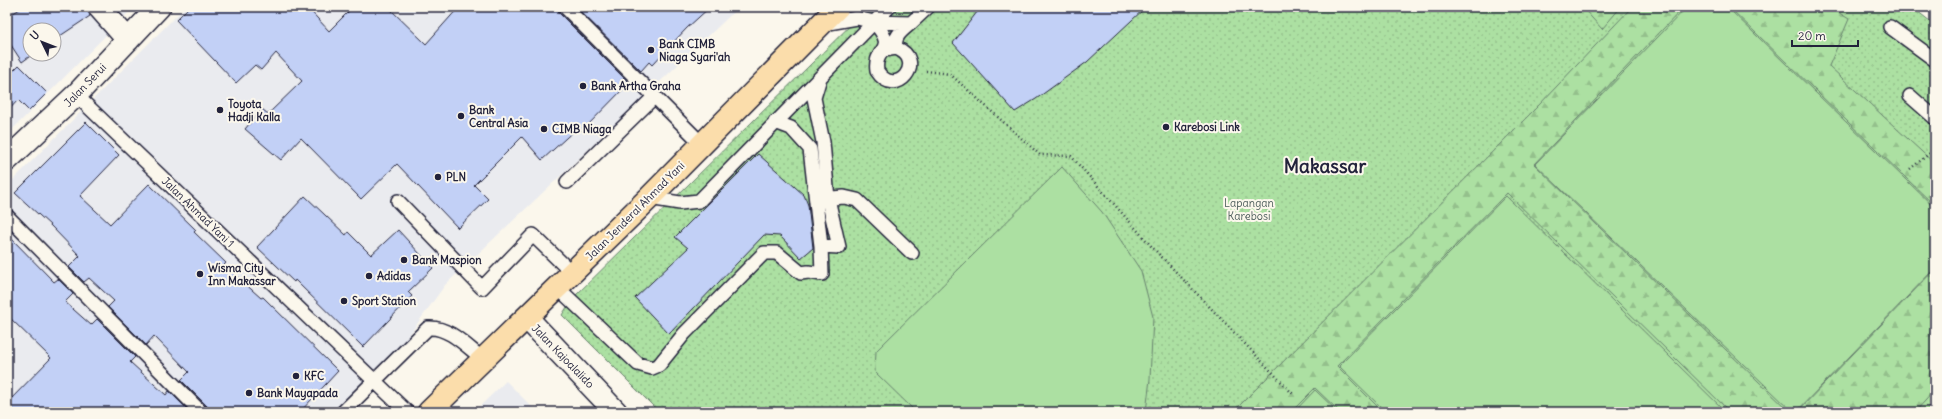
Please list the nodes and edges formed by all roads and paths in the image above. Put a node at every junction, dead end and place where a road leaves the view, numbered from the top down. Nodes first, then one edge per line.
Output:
1 (100, 7) edge
2 (159, 7) edge
3 (565, 7) edge
4 (838, 7) edge
5 (889, 7) edge
6 (928, 7) edge
7 (874, 22) junction
8 (911, 23) junction
9 (819, 25) junction
10 (1890, 27) dead end
11 (128, 40) junction
12 (890, 49) junction
13 (1935, 60) edge
14 (910, 69) junction
15 (820, 76) junction
16 (76, 95) junction
17 (1910, 96) dead end
18 (654, 97) junction
19 (1935, 118) edge
20 (775, 122) junction
21 (702, 144) junction
22 (1935, 149) edge
23 (7, 160) edge
24 (1910, 169) dead end
25 (567, 182) dead end
26 (649, 198) junction
27 (822, 199) junction
28 (398, 201) dead end
29 (7, 216) edge
30 (912, 253) dead end
31 (565, 280) junction
32 (527, 318) junction
33 (483, 359) junction
34 (375, 381) junction
35 (1293, 394) dead end
36 (201, 412) edge
37 (343, 412) edge
38 (407, 412) edge
39 (429, 412) edge
40 (616, 412) edge

1 - 11 street
2 - 11 street, Jalan Serui
3 - 18 lane
4 - 9 highway, Jalan Jenderal Ahmad Yani
5 - 7 lane
6 - 8 lane
7 - 8 lane
7 - 9 lane
7 - 12 lane
7 - 15 lane
8 - 12 lane
9 - 21 highway, Jalan Jenderal Ahmad Yani
10 - 13 lane
11 - 16 street, Jalan Serui
12 - 14 lane
12 - 14 lane
14 - 35 path
15 - 20 lane
15 - 27 lane
16 - 23 street, Jalan Serui
16 - 34 lane, Jalan Ahmad Yani 1
17 - 19 lane
18 - 21 lane
18 - 25 lane
20 - 26 lane
20 - 27 lane
21 - 26 highway, Jalan Jenderal Ahmad Yani
22 - 24 path
26 - 31 highway, Jalan Jenderal Ahmad Yani
27 - 30 lane
27 - 31 lane
28 - 31 lane
29 - 36 lane
31 - 32 highway, Jalan Jenderal Ahmad Yani
32 - 33 highway, Jalan Jenderal Ahmad Yani
32 - 40 street, Jalan Kajoalalido
33 - 34 lane
33 - 39 highway, Jalan Jenderal Ahmad Yani
34 - 37 lane
34 - 38 lane, Jalan Ahmad Yani 1

